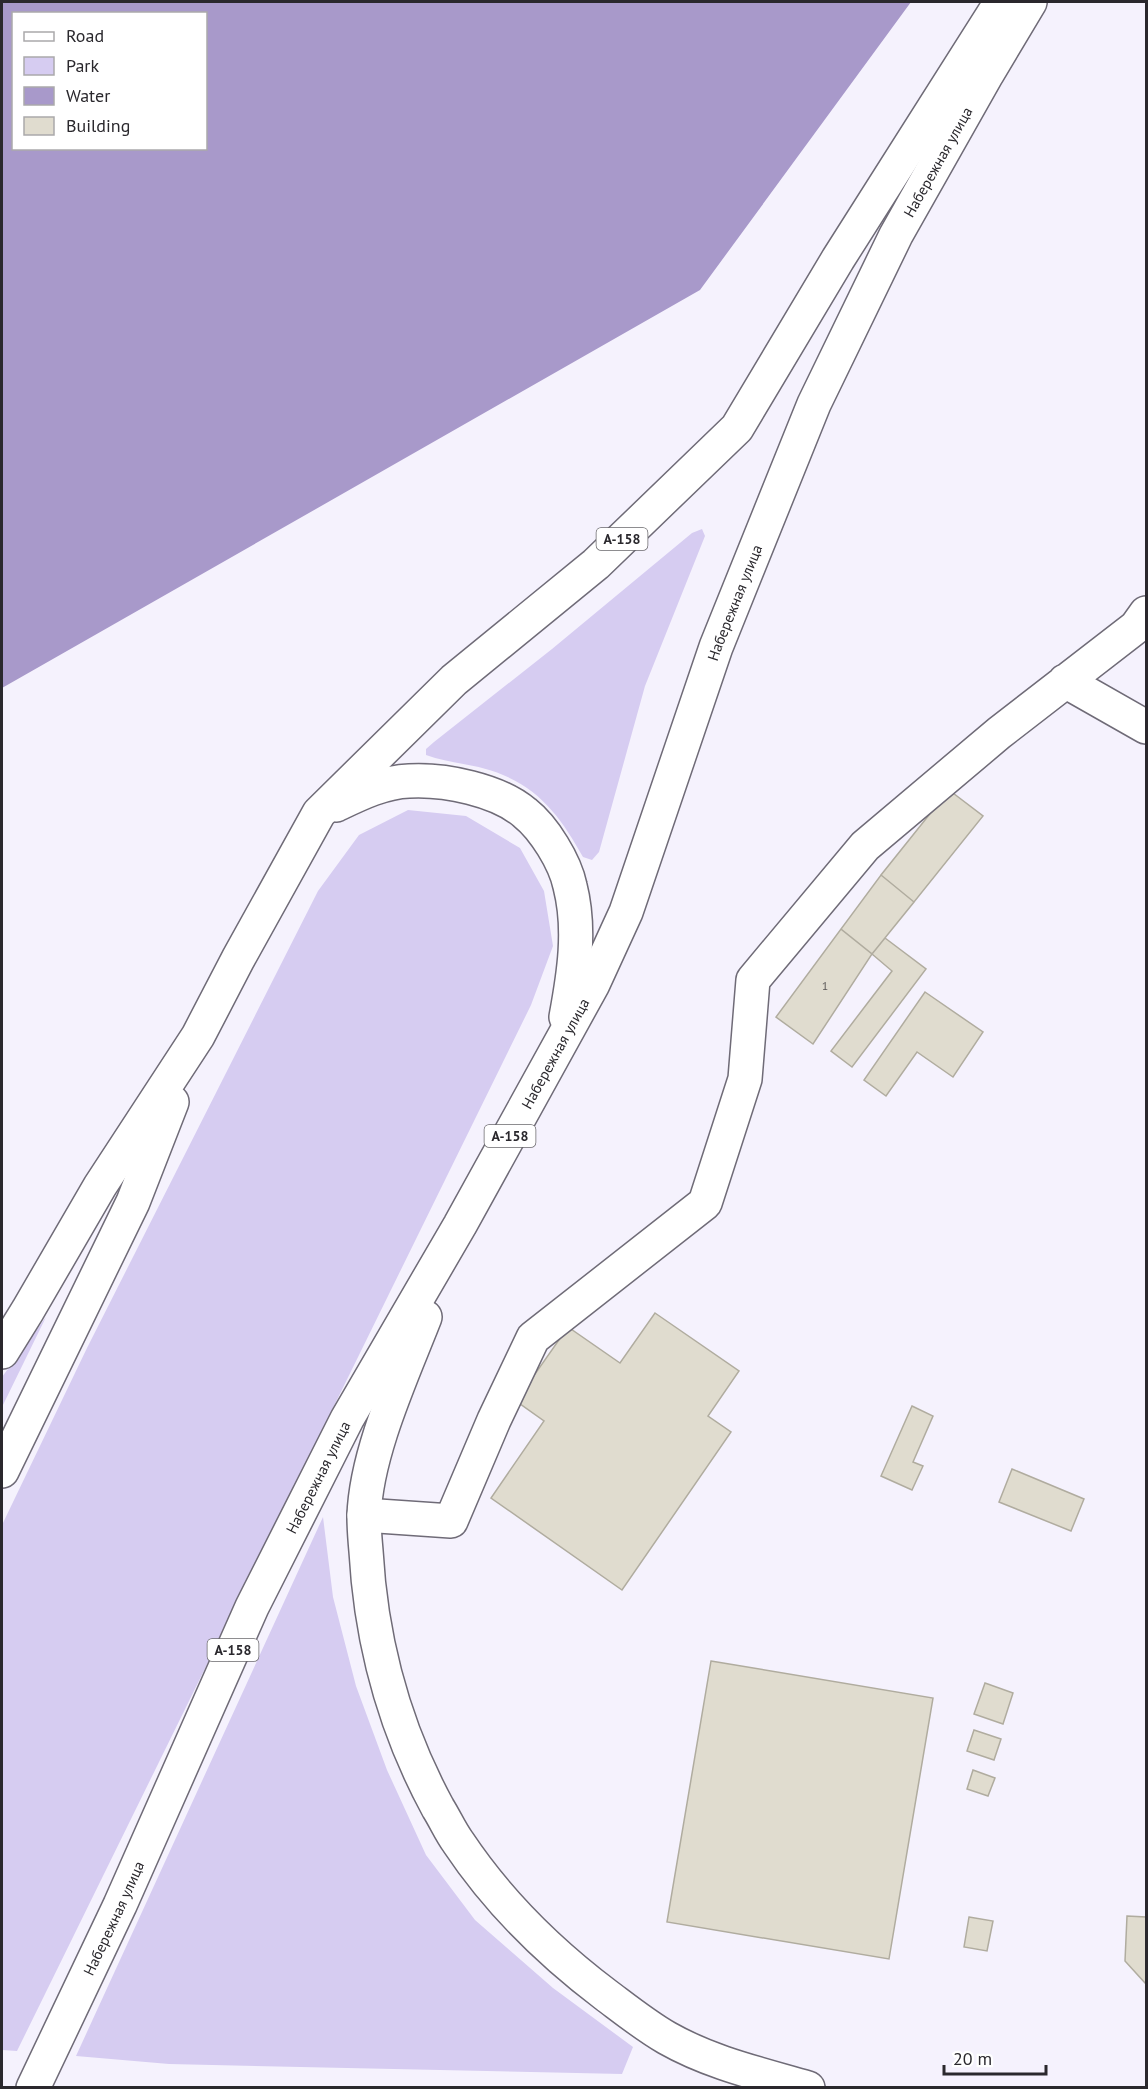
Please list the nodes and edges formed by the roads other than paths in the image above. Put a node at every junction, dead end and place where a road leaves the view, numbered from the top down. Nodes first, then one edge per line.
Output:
1 (1001, 2) edge
2 (1030, 2) edge
3 (1146, 613) edge
4 (1065, 681) junction
5 (1146, 727) edge
6 (320, 813) junction
7 (198, 1036) junction
8 (560, 1048) junction
9 (460, 1225) junction
10 (2, 1352) edge
11 (2, 1471) edge
12 (364, 1515) junction
13 (33, 2088) edge
14 (808, 2088) edge

1 - 6 main road, А-158
2 - 8 main road, Набережная улица / А-158
3 - 4 main road
4 - 5 main road
4 - 12 main road
6 - 7 main road, А-158
6 - 8 main road
7 - 10 main road
7 - 11 main road, А-158
8 - 9 main road, Набережная улица / А-158
9 - 12 main road
9 - 13 main road, Набережная улица / А-158
12 - 14 main road

